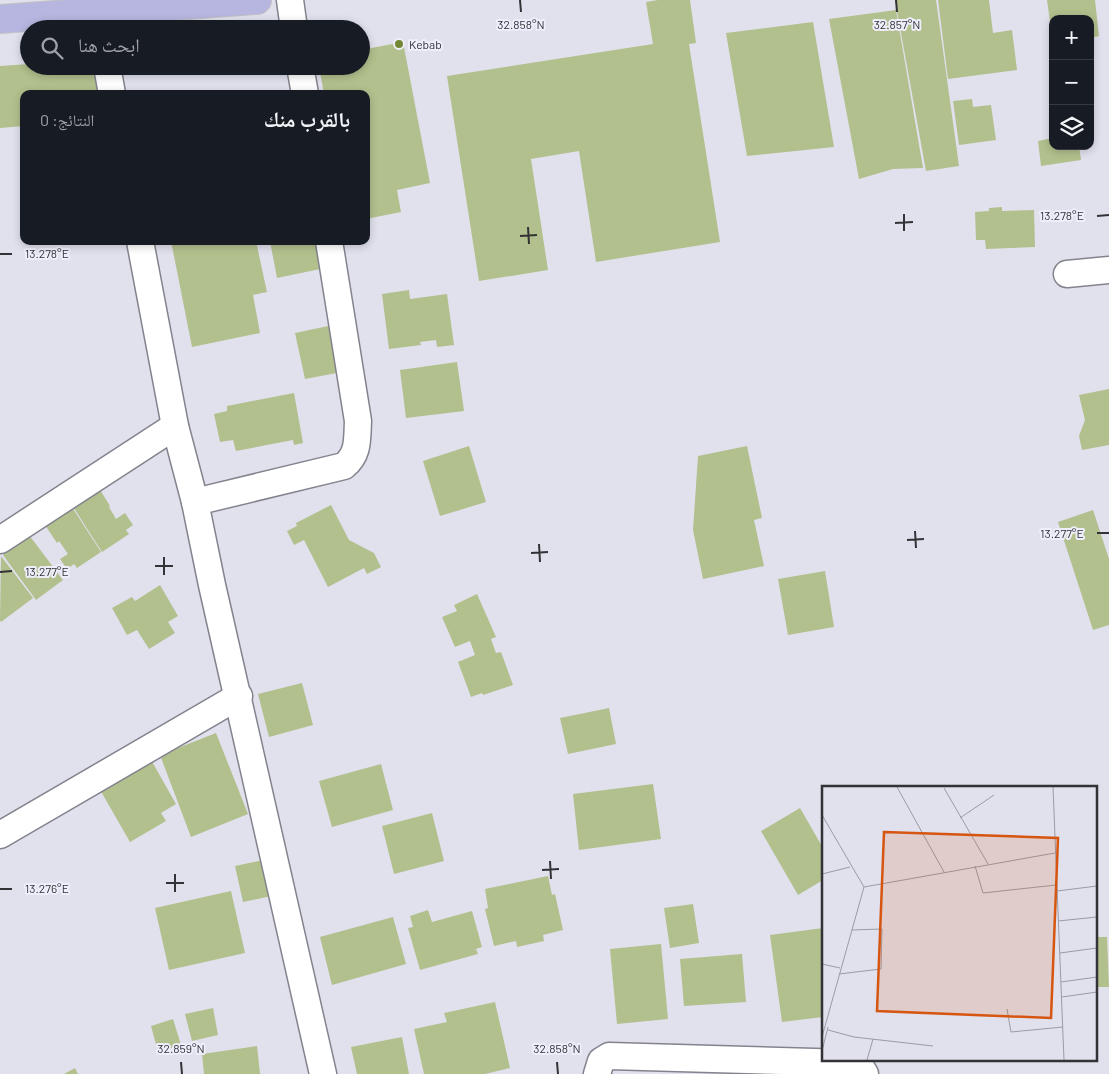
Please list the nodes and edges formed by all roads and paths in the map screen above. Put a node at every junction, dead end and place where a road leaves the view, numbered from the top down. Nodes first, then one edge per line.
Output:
1 (257, 0) edge
2 (290, 0) edge
3 (0, 19) edge
4 (98, 20) edge
5 (293, 20) edge
6 (109, 75) edge
7 (302, 75) edge
8 (111, 90) edge
9 (304, 90) edge
10 (141, 245) edge
11 (330, 245) edge
12 (1109, 270) edge
13 (1067, 274) dead end
14 (175, 426) junction
15 (195, 502) junction
16 (0, 540) edge
17 (238, 696) junction
18 (0, 835) edge
19 (822, 1061) edge
20 (850, 1062) edge
21 (324, 1074) edge
22 (597, 1074) edge
23 (865, 1074) edge

1 - 4 main road
2 - 5 street
3 - 4 main road
6 - 8 street
7 - 9 street
10 - 14 street
11 - 15 street
12 - 13 street
14 - 15 street
14 - 16 street
15 - 17 street
17 - 18 street
17 - 21 street
19 - 22 street
20 - 23 street

